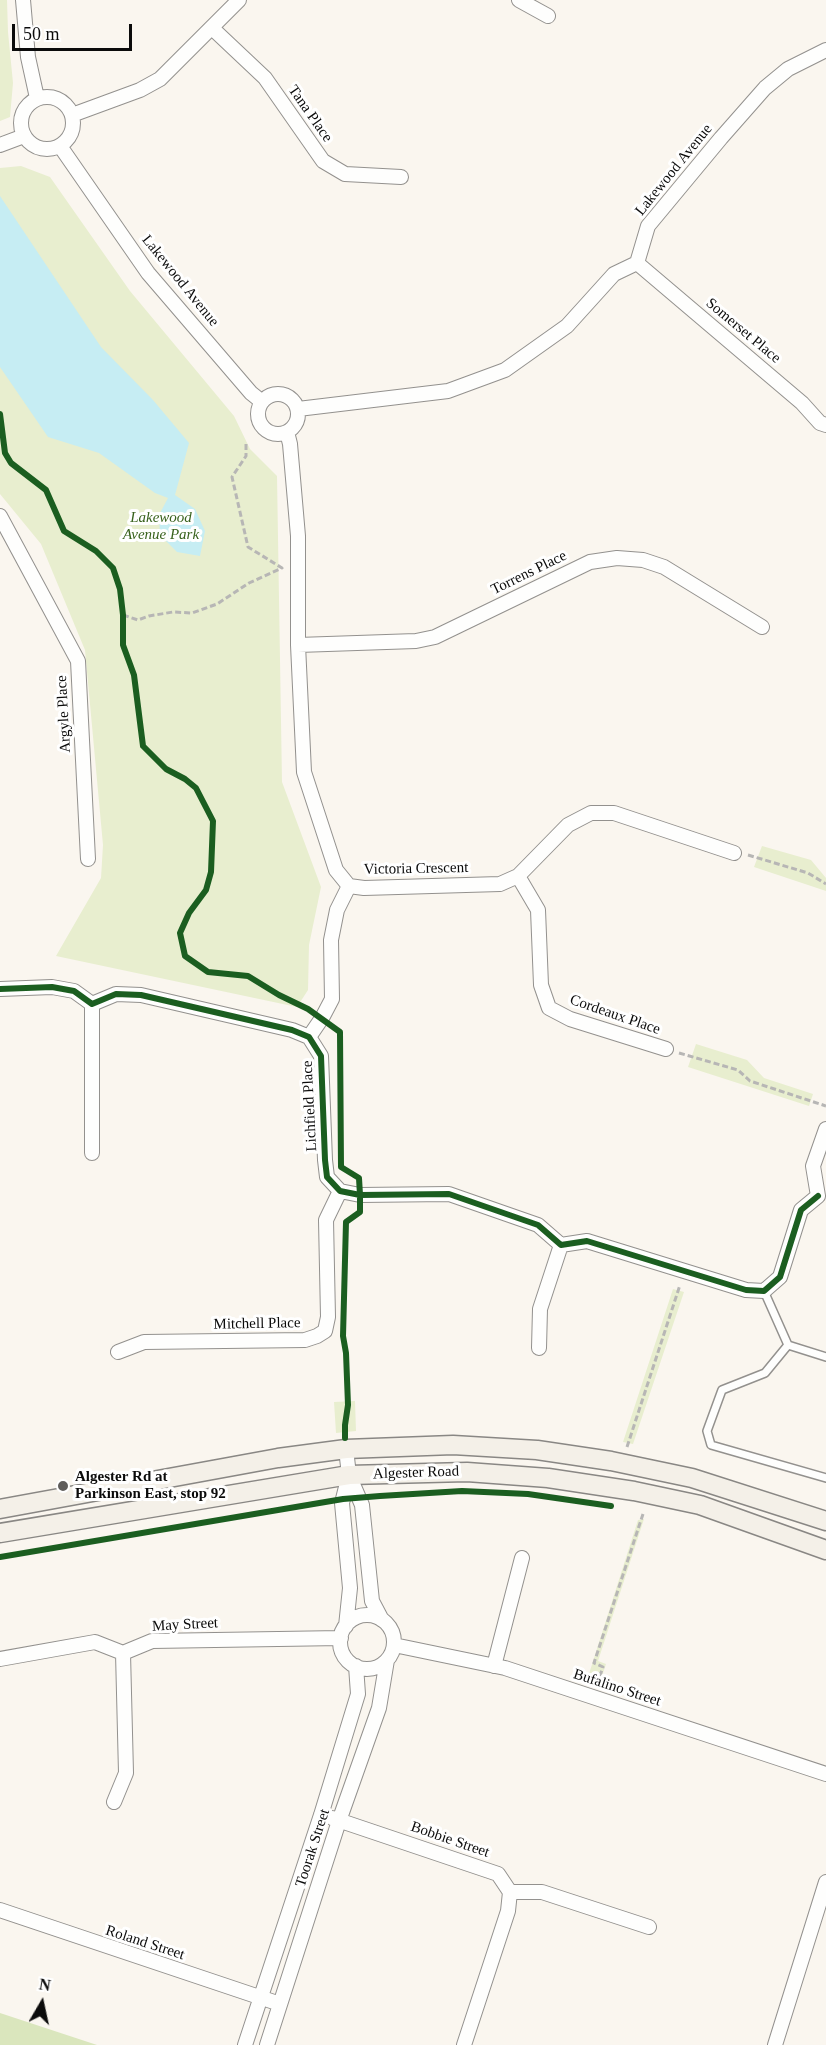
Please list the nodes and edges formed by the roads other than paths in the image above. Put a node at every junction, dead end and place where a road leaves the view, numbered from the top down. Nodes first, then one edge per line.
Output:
1 (23, 0) edge
2 (239, 0) edge
3 (519, 0) edge
4 (548, 16) dead end
5 (212, 28) junction
6 (826, 50) edge
7 (38, 98) junction
8 (72, 115) junction
9 (24, 136) junction
10 (0, 145) edge
11 (60, 146) junction
12 (401, 177) dead end
13 (637, 263) junction
14 (261, 402) junction
15 (298, 409) junction
16 (826, 425) edge
17 (287, 432) junction
18 (0, 516) edge
19 (762, 627) dead end
20 (298, 645) junction
21 (734, 853) road end
22 (88, 859) dead end
23 (518, 876) junction
24 (349, 886) junction
25 (0, 989) edge
26 (92, 1004) junction
27 (309, 1037) junction
28 (666, 1050) road end
29 (826, 1129) edge
30 (92, 1153) dead end
31 (340, 1191) junction
32 (822, 1197) edge
33 (561, 1245) junction
34 (764, 1291) junction
35 (788, 1345) junction
36 (539, 1348) dead end
37 (118, 1352) dead end
38 (826, 1358) edge
39 (346, 1449) junction
40 (349, 1475) junction
41 (826, 1478) edge
42 (0, 1509) edge
43 (826, 1521) edge
44 (0, 1533) edge
45 (826, 1550) edge
46 (522, 1558) dead end
47 (382, 1620) junction
48 (344, 1632) junction
49 (394, 1645) junction
50 (123, 1653) junction
51 (0, 1659) edge
52 (387, 1660) junction
53 (356, 1666) junction
54 (494, 1666) junction
55 (826, 1774) edge
56 (114, 1802) dead end
57 (321, 1815) junction
58 (339, 1821) junction
59 (826, 1882) edge
60 (510, 1892) junction
61 (0, 1910) edge
62 (649, 1927) dead end
63 (261, 1998) junction
64 (280, 2004) junction
65 (245, 2045) edge
66 (267, 2045) edge
67 (464, 2045) edge
68 (775, 2045) edge

1 - 7 street
2 - 5 street
3 - 4 street
5 - 8 street
5 - 12 street, Tana Place
6 - 13 street, Lakewood Avenue
7 - 8 street
7 - 9 street
8 - 11 street
9 - 10 street
9 - 11 street
11 - 14 street, Lakewood Avenue
13 - 15 street
13 - 16 street, Somerset Place
14 - 15 street
14 - 17 street
15 - 17 street
17 - 20 street, Victoria Crescent
18 - 22 street, Argyle Place
19 - 20 street, Torrens Place
20 - 24 street, Victoria Crescent
21 - 23 street, Victoria Crescent
23 - 24 street, Victoria Crescent
23 - 28 street, Cordeaux Place
24 - 27 street
25 - 26 street
26 - 27 street
26 - 30 street
27 - 31 street, Lichfield Place
29 - 32 street
31 - 33 street
31 - 37 street, Mitchell Place
32 - 34 street
33 - 34 street
33 - 36 street
34 - 35 lane
35 - 38 lane
35 - 41 lane
39 - 40 street
39 - 42 main road, Algester Road
39 - 43 main road, Algester Road
40 - 44 main road, Algester Road
40 - 45 main road, Algester Road
40 - 47 street
40 - 48 street
46 - 54 street
47 - 48 street
47 - 49 street
48 - 50 street, May Street
48 - 53 street
49 - 52 street
49 - 54 street, Bufalino Street
50 - 51 street
50 - 56 street
52 - 53 street
52 - 58 street, Toorak Street
53 - 57 street, Toorak Street
54 - 55 street, Bufalino Street
57 - 58 street, Bobbie Street
57 - 63 street, Toorak Street
58 - 60 street, Bobbie Street
58 - 64 street, Toorak Street
59 - 68 street
60 - 62 street
60 - 67 street
61 - 63 street, Roland Street
63 - 64 street, Roland Street
63 - 65 street, Toorak Street
64 - 66 street, Toorak Street

